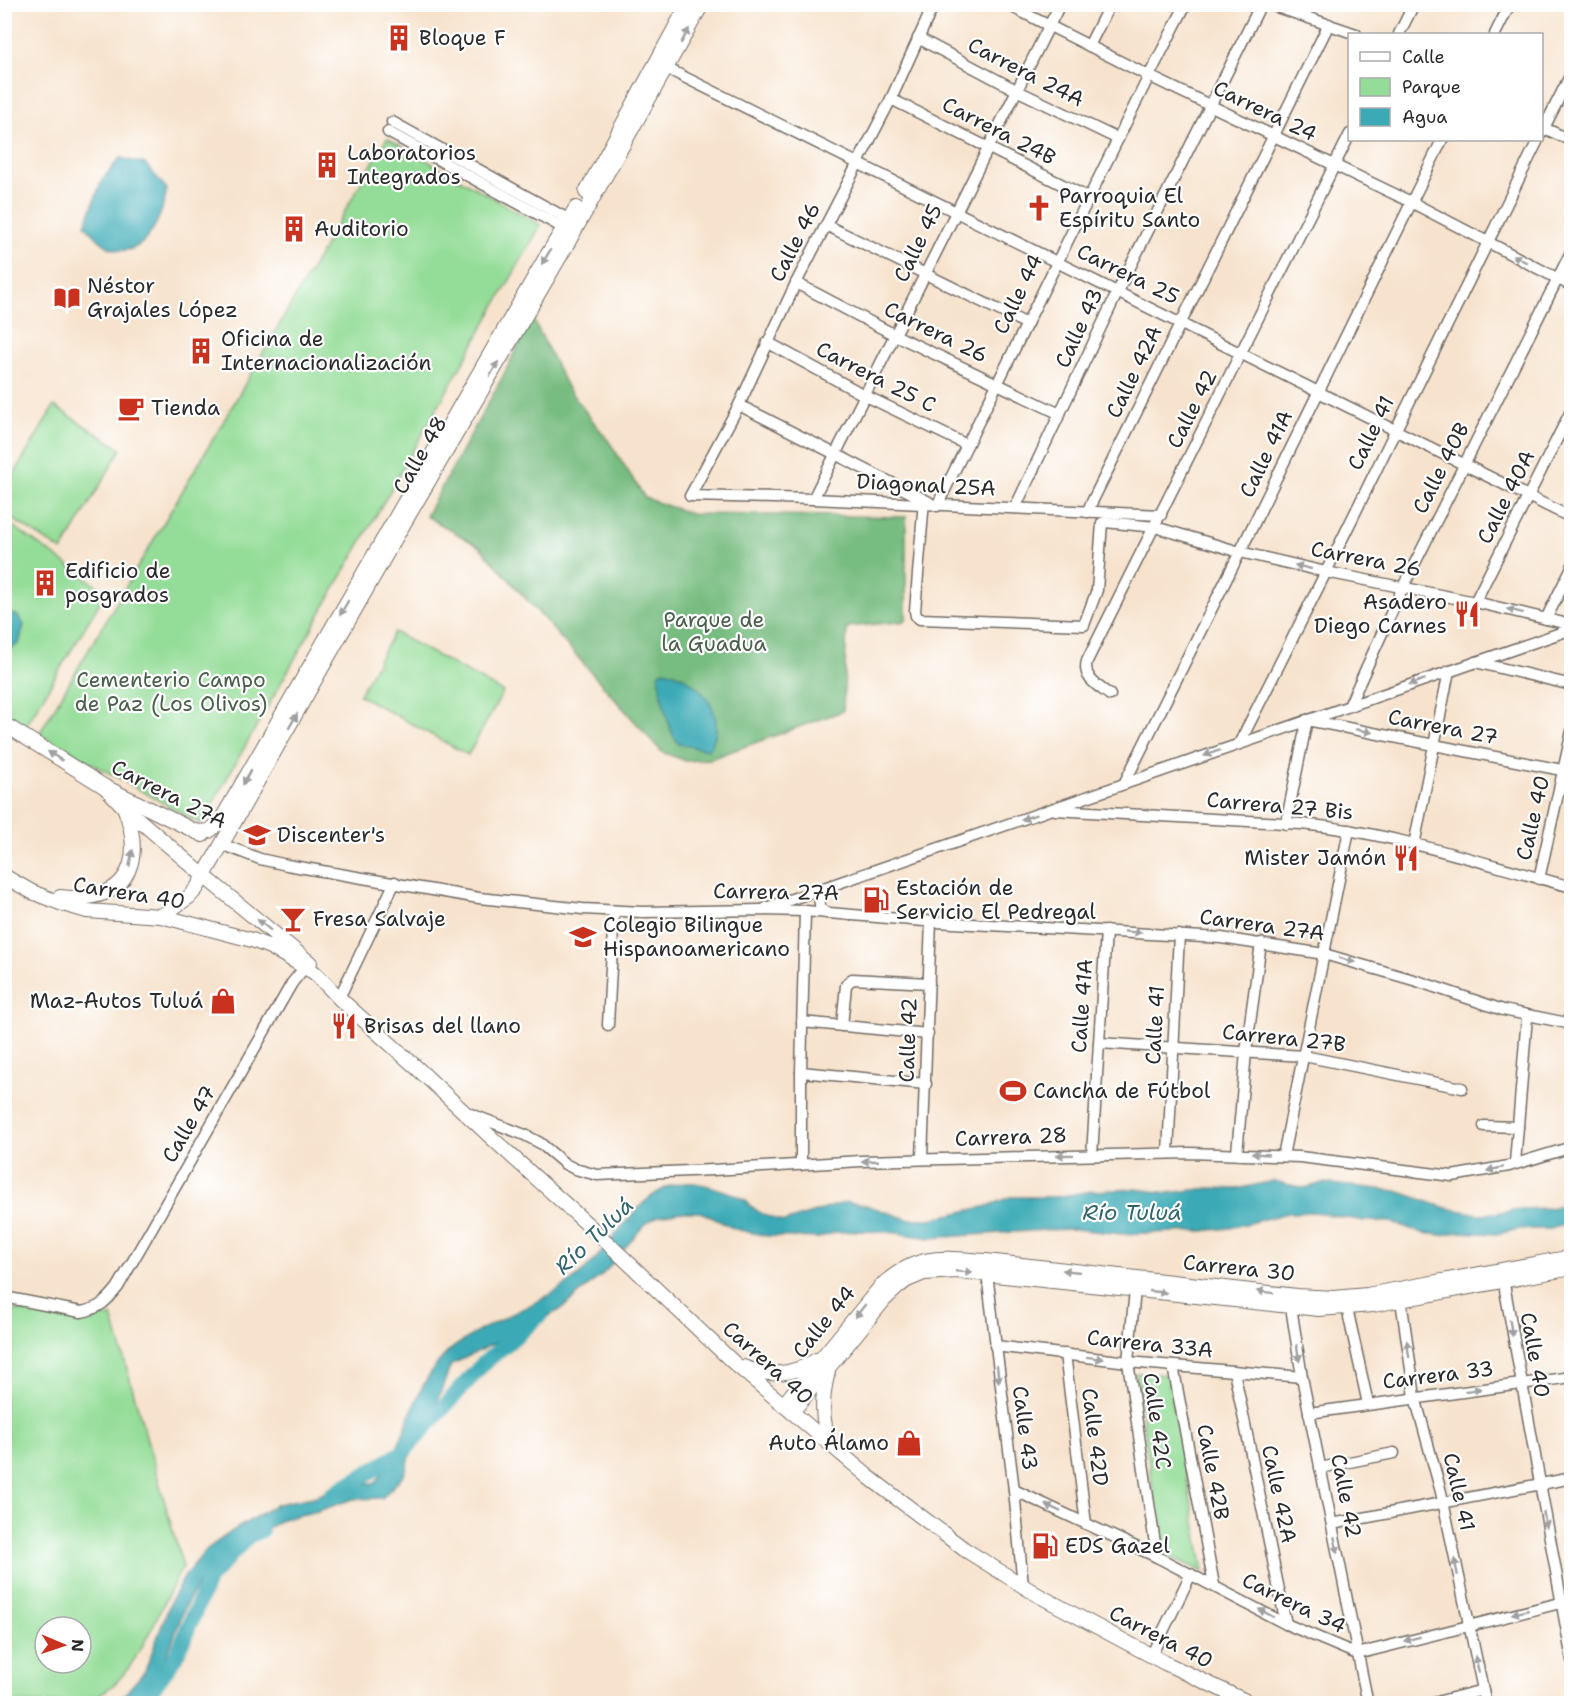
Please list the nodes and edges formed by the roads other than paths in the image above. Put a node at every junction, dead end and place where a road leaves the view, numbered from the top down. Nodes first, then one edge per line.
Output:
1 (688, 4) edge
2 (702, 4) edge
3 (934, 4) edge
4 (1060, 4) edge
5 (1110, 4) edge
6 (1186, 4) edge
7 (1261, 4) edge
8 (1268, 4) edge
9 (1414, 4) edge
10 (1510, 4) edge
11 (1008, 5) edge
12 (1329, 24) junction
13 (1049, 26) junction
14 (1353, 33) edge
15 (1400, 33) edge
16 (1496, 33) edge
17 (918, 38) junction
18 (1089, 46) junction
19 (666, 68) junction
20 (1572, 72) edge
21 (1149, 76) junction
22 (1016, 90) junction
23 (891, 99) junction
24 (1209, 105) junction
25 (390, 127) dead end
26 (1543, 127) edge
27 (1543, 129) edge
28 (1272, 137) junction
29 (1348, 138) edge
30 (1118, 139) junction
31 (1442, 141) edge
32 (1538, 141) edge
33 (1572, 141) edge
34 (987, 148) junction
35 (857, 163) junction
36 (1334, 166) junction
37 (1089, 198) junction
38 (1411, 202) junction
39 (956, 211) junction
40 (826, 225) junction
41 (571, 227) junction
42 (1488, 242) junction
43 (1572, 250) edge
44 (1057, 261) junction
45 (925, 274) junction
46 (1557, 279) junction
47 (796, 283) junction
48 (1572, 285) edge
49 (1118, 291) junction
50 (1180, 322) junction
51 (1027, 324) junction
52 (895, 335) junction
53 (767, 342) junction
54 (1242, 353) junction
55 (997, 384) junction
56 (1318, 391) junction
57 (864, 395) junction
58 (739, 405) junction
59 (1572, 409) edge
60 (1060, 414) junction
61 (1394, 431) junction
62 (967, 445) junction
63 (836, 453) junction
64 (1464, 466) junction
65 (690, 496) joint
66 (1528, 498) junction
67 (813, 499) junction
68 (924, 502) junction
69 (937, 506) junction
70 (1015, 508) junction
71 (1087, 512) junction
72 (1161, 515) junction
73 (1572, 518) edge
74 (1155, 527) junction
75 (1240, 552) junction
76 (1572, 567) edge
77 (1326, 572) junction
78 (1404, 587) junction
79 (1475, 602) junction
80 (1546, 619) junction
81 (1572, 627) edge
82 (1475, 662) junction
83 (1449, 671) junction
84 (1572, 686) edge
85 (1110, 695) dead end
86 (1349, 705) junction
87 (1306, 720) junction
88 (4, 724) edge
89 (1572, 731) edge
90 (1239, 744) junction
91 (1434, 745) junction
92 (1568, 771) edge
93 (1124, 784) junction
94 (105, 787) junction
95 (124, 807) junction
96 (1050, 810) junction
97 (1286, 824) junction
98 (1349, 830) junction
99 (197, 832) junction
100 (221, 844) junction
101 (1414, 845) junction
102 (4, 876) edge
103 (204, 876) junction
104 (1539, 879) junction
105 (395, 882) junction
106 (1572, 887) edge
107 (826, 888) junction
108 (32, 892) junction
109 (760, 910) junction
110 (614, 911) junction
111 (805, 911) junction
112 (827, 914) junction
113 (161, 915) junction
114 (931, 921) junction
115 (1106, 931) junction
116 (1179, 934) junction
117 (1261, 943) junction
118 (1324, 954) junction
119 (309, 968) junction
120 (929, 983) junction
121 (339, 998) junction
122 (1527, 1016) junction
123 (802, 1022) junction
124 (1572, 1024) edge
125 (608, 1025) dead end
126 (842, 1026) junction
127 (928, 1035) junction
128 (1099, 1043) junction
129 (1173, 1047) junction
130 (1246, 1052) junction
131 (1304, 1056) junction
132 (801, 1072) junction
133 (926, 1084) junction
134 (1462, 1088) dead end
135 (463, 1111) junction
136 (1484, 1126) dead end
137 (1518, 1127) junction
138 (1572, 1147) edge
139 (1168, 1153) junction
140 (1237, 1153) junction
141 (1092, 1155) junction
142 (1283, 1156) junction
143 (922, 1159) junction
144 (1515, 1163) junction
145 (801, 1165) junction
146 (1572, 1257) edge
147 (926, 1267) junction
148 (1572, 1268) edge
149 (987, 1274) junction
150 (904, 1275) joint
151 (1502, 1275) junction
152 (1129, 1286) junction
153 (1401, 1295) junction
154 (4, 1297) edge
155 (1291, 1301) junction
156 (1347, 1308) junction
157 (995, 1346) junction
158 (1065, 1354) junction
159 (827, 1360) junction
160 (1128, 1362) junction
161 (734, 1363) junction
162 (1173, 1366) junction
163 (1234, 1371) junction
164 (1302, 1377) junction
165 (1572, 1377) edge
166 (1520, 1384) junction
167 (1415, 1397) junction
168 (1368, 1404) junction
169 (787, 1409) junction
170 (1310, 1413) junction
171 (831, 1446) junction
172 (1394, 1453) dead end
173 (1320, 1468) junction
174 (1572, 1478) edge
175 (1538, 1484) junction
176 (1014, 1490) junction
177 (1443, 1502) junction
178 (1086, 1524) junction
179 (1332, 1524) junction
180 (1157, 1557) junction
181 (1191, 1574) junction
182 (1214, 1585) junction
183 (1023, 1587) junction
184 (1566, 1601) edge
185 (1286, 1623) junction
186 (1468, 1624) junction
187 (1357, 1654) junction
188 (1151, 1656) junction
189 (1572, 1660) edge
190 (1483, 1690) junction
191 (1252, 1704) edge
192 (1368, 1704) edge
193 (1429, 1704) edge
194 (1486, 1704) edge

1 - 41 main road, Calle 48
19 -> 2 main road, Calle 48
3 - 17 street, Calle 46
4 - 13 street, Calle 45
5 - 18 street
6 - 21 street, Calle 44
7 - 24 street, Calle 43
8 - 12 street
9 - 15 street
10 - 16 street
11 - 13 street, Carrera 24
12 - 14 street
12 - 28 street, Calle 42A
13 - 18 street, Carrera 24
13 - 22 street, Calle 45
17 - 22 street, Carrera 24A
17 - 23 street, Calle 46
18 - 21 street, Carrera 24
19 - 35 street, Carrera 25
19 - 41 main road, Calle 48
20 - 26 street
21 - 24 street, Carrera 24
21 - 30 street, Calle 44
22 - 30 street, Carrera 24A
22 - 34 street, Calle 45
23 - 34 street, Carrera 24B
23 - 35 street, Calle 46
24 - 28 street, Carrera 24
24 - 49 street, Calle 43
25 - 41 street
27 - 33 street
28 - 36 street, Carrera 24
28 - 50 street, Calle 42A
29 - 36 street, Calle 42
30 - 37 street, Calle 44
31 - 38 street, Calle 41A
32 - 42 street, Calle 41
34 - 37 street, Carrera 24B
34 - 39 street, Calle 45
35 - 39 street, Carrera 25
35 - 40 street, Calle 46
36 - 38 street, Carrera 24
36 - 54 street, Calle 42
37 - 44 street, Calle 44
38 - 42 street, Carrera 24
38 - 56 street, Calle 41A
39 - 44 street, Carrera 25
39 - 45 street, Calle 45
40 - 45 street
40 - 47 street, Calle 46
41 -> 99 main road, Calle 48
100 -> 41 main road, Calle 48
46 -> 42 street, Carrera 24
42 - 61 street, Calle 41
43 - 46 street, Calle 40B
44 - 49 street, Carrera 25
44 - 51 street, Calle 44
45 - 51 street
45 - 52 street, Calle 45
46 - 48 street, Carrera 24
46 - 64 street, Calle 40B
47 - 52 street, Carrera 26
47 - 53 street, Calle 46
49 - 50 street, Carrera 25
49 - 60 street, Calle 43
50 - 54 street, Carrera 25
50 - 71 street, Calle 42A
51 - 55 street, Calle 44
52 - 55 street, Carrera 26
52 - 57 street, Calle 45
53 - 57 street, Carrera 25 C
53 - 58 street, Calle 46
54 - 56 street, Carrera 25
54 - 72 street, Calle 42
55 - 60 street, Carrera 26
55 - 62 street, Calle 44
56 - 61 street, Carrera 25
56 - 75 street, Calle 41A
57 - 62 street, Carrera 25 C
57 - 63 street, Calle 45
58 - 63 street
58 - 65 street, Calle 46
59 - 66 street, Calle 40A
60 - 70 street, Calle 43
61 - 64 street, Carrera 25
61 - 77 street, Calle 41
62 - 69 street, Calle 44
63 - 67 street, Calle 45
63 - 68 street
64 - 66 street, Carrera 25
64 - 78 street, Calle 40B
65 - 67 street, Diagonal 25A
66 - 73 street, Carrera 25
66 - 79 street, Calle 40A
67 - 68 street, Diagonal 25A
68 - 69 street, Diagonal 25A
68 - 74 street, Carrera 26
69 - 70 street, Diagonal 25A
70 - 71 street, Diagonal 25A
71 - 72 street, Diagonal 25A
72 - 74 street, Calle 42
74 - 75 street, Carrera 26
74 - 85 street, Calle 42
77 -> 75 street, Carrera 26
75 - 93 street, Calle 41A
76 - 80 street
77 - 78 street, Carrera 26
77 - 90 street, Calle 41
78 - 79 street, Carrera 26
78 - 86 street, Calle 40B
80 -> 79 street, Carrera 26
80 - 81 street, Carrera 26
81 - 82 street
82 - 83 street
82 - 84 street
83 -> 86 street
83 - 91 street
86 - 87 street
87 - 90 street
87 -> 91 street, Carrera 27
87 - 97 street
94 -> 88 main road, Carrera 27A
89 - 92 street, Calle 40
90 -> 93 street
91 - 92 street, Carrera 27
91 - 101 street
92 - 104 street, Calle 40
93 - 96 street
94 - 95 main road, Carrera 40
94 - 99 main road, Carrera 27A
95 - 103 main road, Carrera 40
108 -> 95 main road
96 - 97 street, Carrera 27 Bis
96 -> 107 street
97 - 98 street, Carrera 27 Bis
98 - 101 street, Carrera 27 Bis
98 - 118 street
99 - 100 main road, Carrera 27A
100 - 103 main road, Calle 48
100 - 105 street, Carrera 27A
101 - 104 street, Carrera 27 Bis
102 - 108 main road, Carrera 40
103 - 113 main road, Calle 48
119 -> 103 main road, Carrera 40
104 - 106 street, Carrera 27 Bis
105 - 110 street, Carrera 27A
105 - 121 street
107 - 109 street
107 - 112 street
108 - 113 main road, Carrera 40
109 - 110 street, Carrera 27A
109 - 111 street, Carrera 27A
110 - 125 street
111 - 112 street, Carrera 27A
111 - 123 street
112 - 114 street, Carrera 27A
113 - 119 main road, Carrera 40
114 - 115 street, Carrera 27A
114 - 120 street, Calle 42
115 -> 116 street, Carrera 27A
115 - 128 street, Calle 41A
116 - 117 street, Carrera 27A
116 - 129 street, Calle 41
117 - 118 street, Carrera 27A
117 - 130 street
118 -> 122 street, Carrera 27A
118 - 131 street
119 - 121 main road, Carrera 40
119 - 154 street, Calle 47
120 - 126 street
120 - 127 street, Calle 42
121 - 135 main road, Carrera 40
122 - 124 street, Carrera 27A
122 - 137 street
123 - 126 street
123 - 132 street
126 - 127 street
127 - 133 street, Calle 42
128 - 129 street, Carrera 27B
128 - 141 street, Calle 41A
129 - 130 street, Carrera 27B
129 - 139 street, Calle 41
130 - 131 street, Carrera 27B
130 - 140 street
131 - 134 street, Carrera 27B
131 - 142 street
132 - 133 street
132 - 145 street
133 - 143 street, Calle 42
135 - 145 street, Carrera 28
135 - 161 main road, Carrera 40
136 - 137 street
137 - 144 street
138 - 144 street, Carrera 28
139 - 140 street, Carrera 28
139 - 141 street, Carrera 28
142 -> 140 street, Carrera 28
141 -> 143 street, Carrera 28
144 -> 142 street, Carrera 28
143 -> 145 street, Carrera 28
146 - 151 main road, Carrera 30
147 -> 149 main road, Carrera 30
147 - 150 main road, Carrera 30
152 -> 147 main road, Carrera 30
148 - 151 main road, Carrera 30
149 - 152 main road, Carrera 30
149 - 157 street, Calle 43
150 - 159 main road, Calle 44
151 - 153 main road, Carrera 30
151 -> 166 street, Calle 40
152 - 155 main road, Carrera 30
152 - 160 street, Calle 42C
153 - 155 main road, Carrera 30
153 - 156 main road, Carrera 30
167 -> 153 street, Calle 41
155 - 156 main road, Carrera 30
155 -> 164 street, Calle 42
156 - 168 street
157 - 158 street, Carrera 33A
157 -> 176 street, Calle 43
158 -> 160 street, Carrera 33A
158 - 178 street, Calle 42D
159 - 161 main road
159 - 169 main road, Calle 44
159 - 171 main road
160 - 162 street, Carrera 33A
160 - 180 street, Calle 42C
161 - 169 main road, Carrera 40
162 - 163 street, Carrera 33A
162 - 182 street, Calle 42B
163 - 164 street, Carrera 33A
163 - 185 street, Calle 42A
164 - 170 street, Calle 42
165 - 166 street, Carrera 33
167 -> 166 street, Carrera 33
166 - 175 street, Calle 40
167 - 168 street, Carrera 33
167 - 177 street, Calle 41
168 - 170 street, Carrera 33
169 - 171 main road, Carrera 40
170 - 173 street, Calle 42
171 - 183 main road, Carrera 40
172 - 173 street
173 - 179 street, Calle 42
174 - 175 street
175 - 177 street
175 -> 184 street, Calle 40
178 -> 176 street, Carrera 34
176 - 183 street, Calle 43
177 - 179 street
186 -> 177 street, Calle 41
178 - 180 street, Carrera 34
179 -> 187 street, Calle 42
180 - 181 street, Carrera 34
181 - 182 street, Carrera 34
181 - 188 street
185 -> 182 street, Carrera 34
183 - 188 main road, Carrera 40
184 -> 186 street, Carrera 34
184 - 189 street, Calle 40
185 - 187 street, Carrera 34
186 -> 187 street, Carrera 34
190 -> 186 street, Calle 41
187 - 192 street, Calle 42
188 - 191 main road, Carrera 40
190 - 193 street
190 - 194 street, Calle 41

